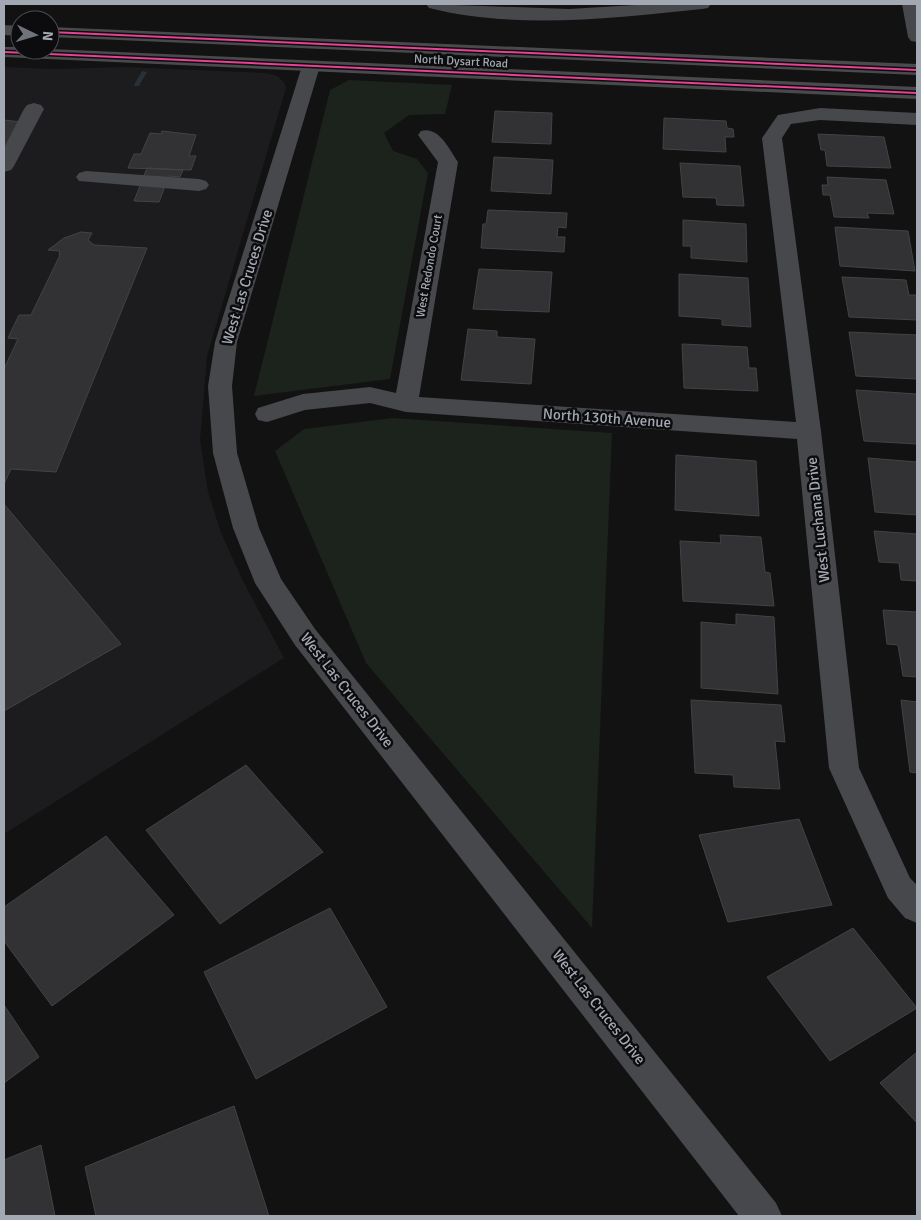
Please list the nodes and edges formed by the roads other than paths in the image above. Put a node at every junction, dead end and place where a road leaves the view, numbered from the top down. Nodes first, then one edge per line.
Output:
1 (435, 4) edge
2 (702, 4) edge
3 (910, 4) edge
4 (60, 32) edge
5 (917, 37) edge
6 (317, 43) junction
7 (4, 52) edge
8 (311, 66) junction
9 (917, 70) edge
10 (917, 93) edge
11 (34, 109) dead end
12 (917, 119) edge
13 (428, 135) dead end
14 (4, 166) edge
15 (86, 177) dead end
16 (199, 185) dead end
17 (406, 404) junction
18 (222, 418) junction
19 (809, 431) junction
20 (917, 908) edge
21 (763, 1216) edge

1 - 2 street
3 - 5 street
4 - 6 main road, North Dysart Road
6 - 8 main road
6 - 9 main road, North Dysart Road
7 - 8 main road, North Dysart Road
8 - 10 main road, North Dysart Road
8 - 18 street, West Las Cruces Drive
11 - 14 street
12 - 19 street, West Luchana Drive
13 - 17 street, West Redondo Court
15 - 16 street
17 - 18 street, North 130th Avenue
17 - 19 street, North 130th Avenue
18 - 21 street, West Las Cruces Drive
19 - 20 street, West Luchana Drive

